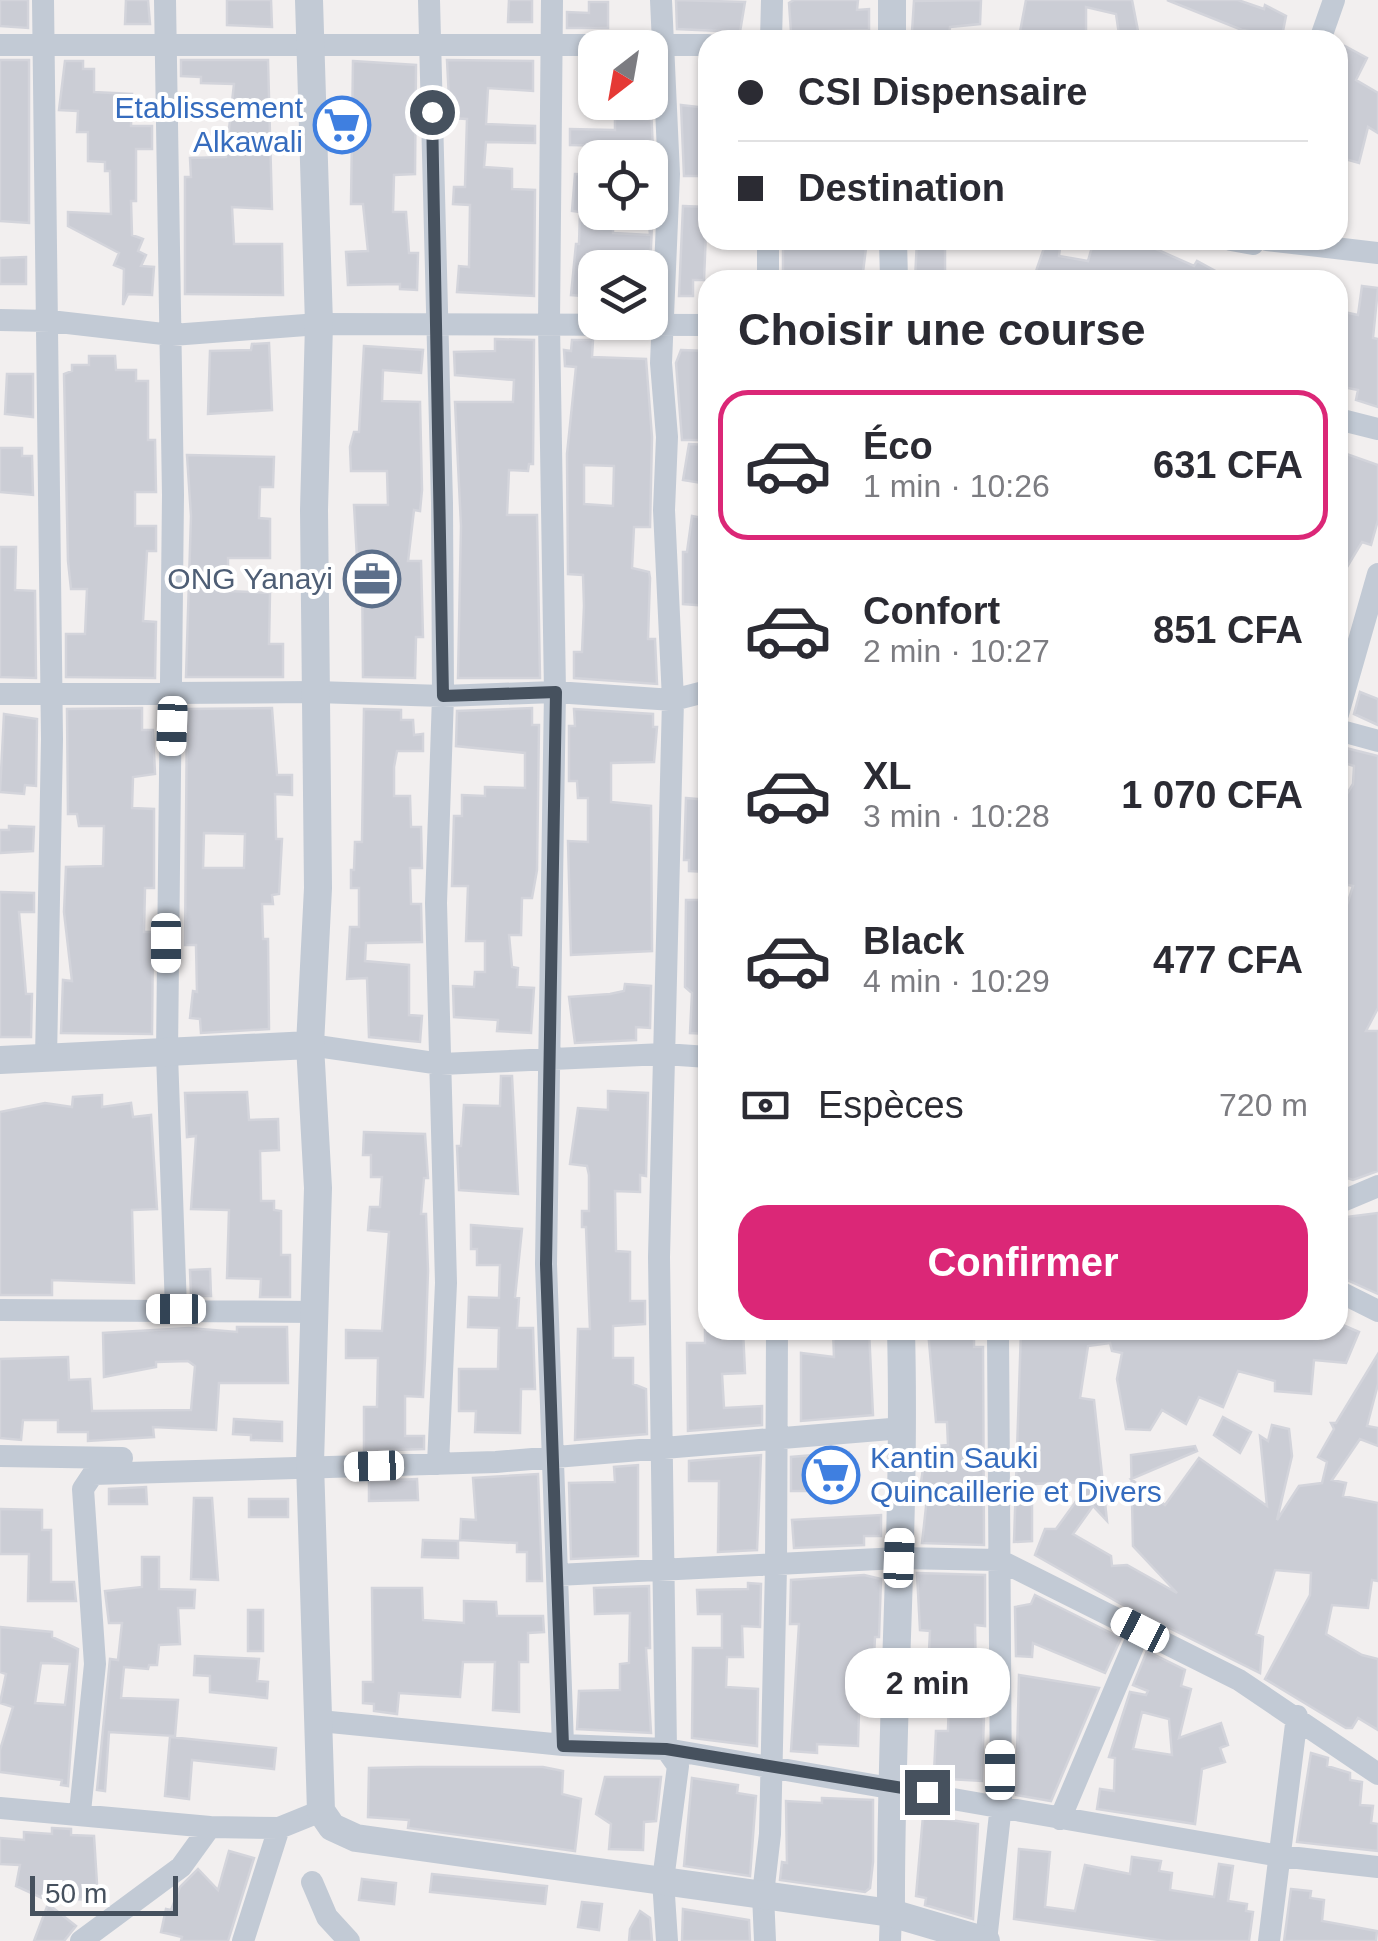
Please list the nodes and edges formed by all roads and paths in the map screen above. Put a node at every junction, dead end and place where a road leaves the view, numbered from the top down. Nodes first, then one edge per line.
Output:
1 (44, 0) edge
2 (166, 0) edge
3 (309, 0) edge
4 (429, 0) edge
5 (552, 0) edge
6 (661, 0) edge
7 (772, 0) edge
8 (892, 0) edge
9 (1334, 0) edge
10 (663, 30) edge
11 (771, 30) edge
12 (892, 30) edge
13 (1324, 30) edge
14 (166, 44) junction
15 (310, 44) junction
16 (430, 44) junction
17 (551, 44) junction
18 (578, 44) edge
19 (668, 44) edge
20 (0, 45) edge
21 (44, 45) junction
22 (698, 45) edge
23 (667, 120) edge
24 (1348, 249) edge
25 (666, 250) edge
26 (1378, 252) edge
27 (0, 320) edge
28 (50, 321) junction
29 (436, 322) junction
30 (549, 323) junction
31 (319, 324) junction
32 (578, 324) edge
33 (668, 325) edge
34 (698, 325) edge
35 (172, 334) junction
36 (663, 340) edge
37 (1348, 420) edge
38 (1378, 428) edge
39 (1378, 574) edge
40 (1348, 679) edge
41 (174, 691) junction
42 (50, 692) junction
43 (316, 692) junction
44 (556, 692) junction
45 (0, 694) edge
46 (698, 694) edge
47 (443, 696) junction
48 (673, 700) junction
49 (1348, 733) edge
50 (1378, 741) edge
51 (310, 1045) junction
52 (167, 1054) junction
53 (664, 1054) junction
54 (698, 1056) edge
55 (553, 1058) junction
56 (0, 1060) edge
57 (46, 1060) junction
58 (441, 1064) junction
59 (1378, 1186) edge
60 (1348, 1199) edge
61 (1348, 1296) edge
62 (176, 1309) junction
63 (0, 1310) edge
64 (1378, 1311) edge
65 (317, 1312) junction
66 (778, 1340) edge
67 (900, 1340) edge
68 (998, 1340) edge
69 (903, 1428) junction
70 (774, 1438) junction
71 (663, 1446) junction
72 (0, 1456) edge
73 (556, 1457) junction
74 (438, 1464) junction
75 (311, 1466) junction
76 (899, 1558) junction
77 (999, 1560) junction
78 (776, 1567) junction
79 (662, 1569) junction
80 (556, 1575) junction
81 (1140, 1630) junction
82 (1297, 1716) junction
83 (320, 1721) junction
84 (563, 1746) junction
85 (666, 1749) junction
86 (768, 1765) junction
87 (1378, 1774) edge
88 (890, 1786) junction
89 (1000, 1805) junction
90 (0, 1808) edge
91 (320, 1810) junction
92 (80, 1812) junction
93 (1060, 1819) junction
94 (210, 1827) junction
95 (279, 1828) junction
96 (1280, 1856) junction
97 (1378, 1867) edge
98 (664, 1880) junction
99 (312, 1882) dead end
100 (763, 1894) junction
101 (890, 1927) edge
102 (81, 1941) edge
103 (243, 1941) edge
104 (348, 1941) edge
105 (667, 1941) edge
106 (766, 1941) edge
107 (986, 1941) edge
108 (1269, 1941) edge

1 - 21 street
2 - 14 street
3 - 15 street
4 - 16 street
5 - 17 street
6 - 10 street
7 - 11 street
8 - 12 street
9 - 13 street
14 - 15 street
14 - 21 street
14 - 35 street
15 - 16 street
15 - 31 street
16 - 17 street
16 - 29 street
17 - 18 street
17 - 30 street
19 - 22 street
20 - 21 street
21 - 28 street
23 - 25 street
24 - 26 street
27 - 28 street
28 - 35 street
28 - 42 street
29 - 30 street
29 - 31 street
29 - 47 street
30 - 32 street
30 - 44 street
31 - 35 street
31 - 43 street
33 - 34 street
35 - 41 street
36 - 48 street
37 - 38 street
39 - 40 street
41 - 42 street
41 - 43 street
41 - 52 street
42 - 45 street
42 - 57 street
43 - 47 street
43 - 51 street
44 - 47 street
44 - 48 street
44 - 55 street
46 - 48 street
47 - 58 street
48 - 53 street
49 - 50 street
51 - 52 street
51 - 58 street
51 - 65 street
52 - 57 street
52 - 62 street
53 - 54 street
53 - 55 street
53 - 71 street
55 - 58 street
55 - 73 street
56 - 57 street
58 - 74 street
59 - 60 street
61 - 64 street
62 - 63 street
62 - 65 street
65 - 75 street
66 - 70 street
67 - 69 street
68 - 77 street
69 - 70 street
69 - 76 street
70 - 71 street
70 - 78 street
71 - 73 street
71 - 79 street
72 - 75 street
73 - 74 street
73 - 80 street
74 - 75 street
75 - 83 street
75 - 92 street
76 - 77 street
76 - 78 street
76 - 88 street
77 - 81 street
77 - 89 street
78 - 79 street
78 - 86 street
79 - 80 street
79 - 85 street
80 - 84 street
81 - 82 street
81 - 93 street
82 - 87 street
82 - 96 street
83 - 84 street
83 - 91 street
84 - 85 street
85 - 86 street
85 - 98 street
86 - 88 street
86 - 100 street
88 - 89 street
88 - 101 street
89 - 93 street
89 - 107 street
90 - 92 street
91 - 95 street
91 - 98 street
92 - 94 street
93 - 96 street
94 - 95 street
94 - 102 street
95 - 103 street
96 - 97 street
96 - 108 street
98 - 100 street
98 - 105 street
99 - 104 street
100 - 101 street
100 - 106 street
101 - 107 street

